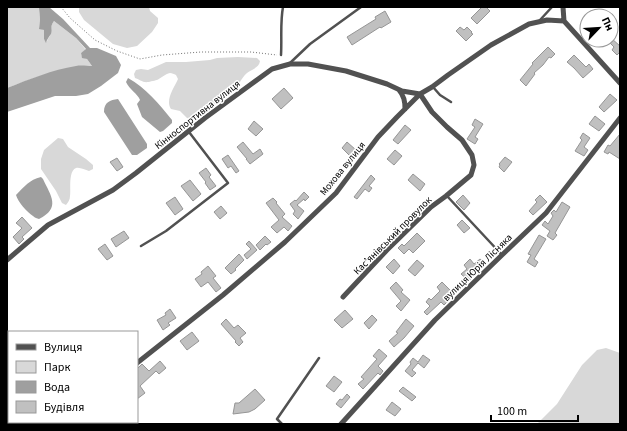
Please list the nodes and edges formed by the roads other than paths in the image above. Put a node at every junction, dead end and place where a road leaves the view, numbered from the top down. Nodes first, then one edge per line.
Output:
1 (283, 7) edge
2 (361, 7) edge
3 (552, 7) edge
4 (562, 7) edge
5 (564, 20) junction
6 (539, 21) junction
7 (281, 55) road end
8 (290, 64) junction
9 (620, 83) edge
10 (432, 87) junction
11 (396, 88) junction
12 (420, 94) junction
13 (452, 102) dead end
14 (405, 109) junction
15 (620, 118) edge
16 (189, 131) junction
17 (446, 196) junction
18 (141, 246) dead end
19 (502, 255) junction
20 (7, 260) edge
21 (343, 297) dead end
22 (319, 358) dead end
23 (138, 362) edge
24 (282, 424) edge
25 (341, 424) edge

1 - 7 lane
2 - 8 lane
3 - 6 lane
4 - 5 street
5 - 6 street, Мохова вулиця
5 - 9 street
6 - 10 street, Мохова вулиця
8 - 11 street, Кінноспортивна вулиця
8 - 16 street, Кінноспортивна вулиця
10 - 12 street, Мохова вулиця
10 - 13 lane
11 - 12 street, Кінноспортивна вулиця
11 - 14 street
12 - 14 street, Мохова вулиця
12 - 17 street, Касʼянівський провулок
14 - 23 street, Мохова вулиця
15 - 19 street, вулиця Юрія Лісняка
16 - 18 lane
16 - 20 street, Кінноспортивна вулиця
17 - 19 lane
17 - 21 street, Касʼянівський провулок
19 - 25 street, вулиця Юрія Лісняка
22 - 24 lane

